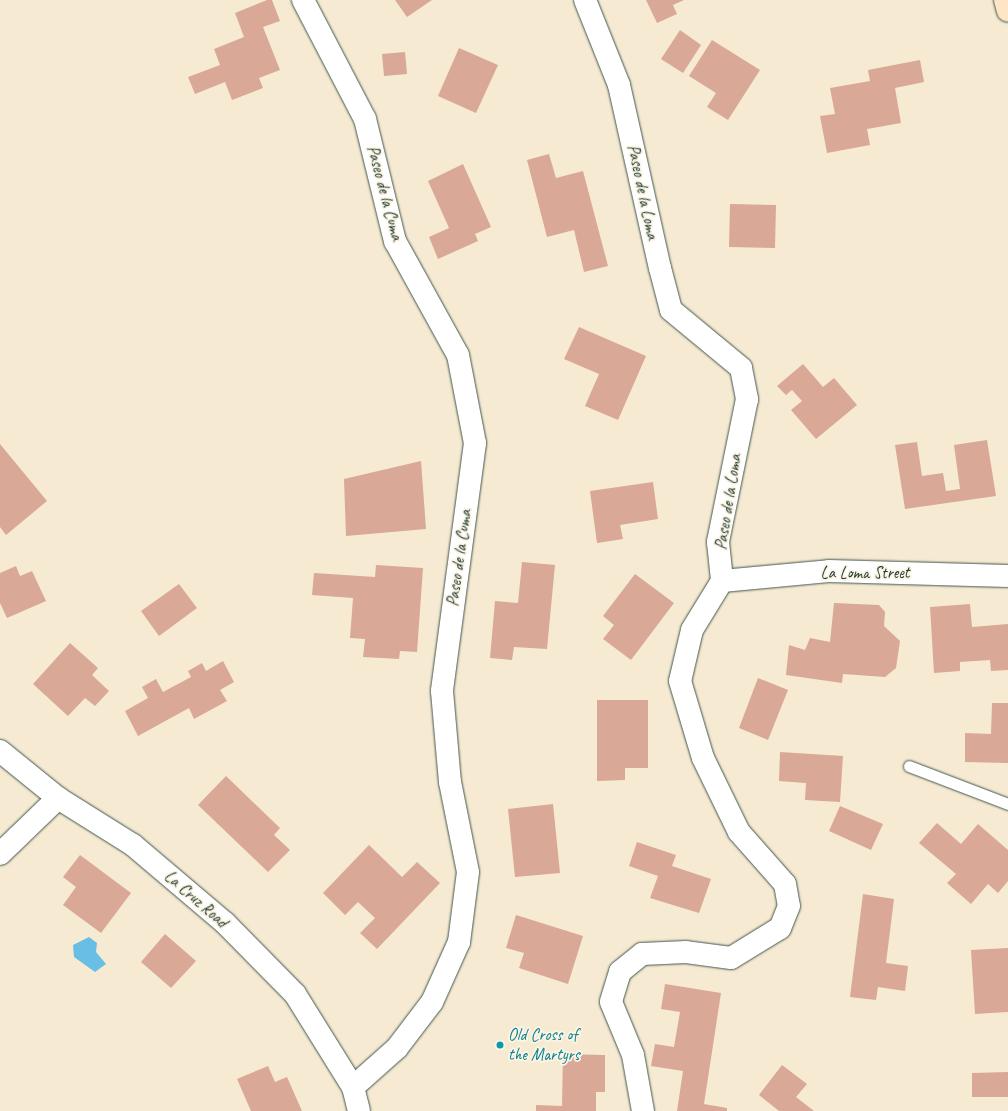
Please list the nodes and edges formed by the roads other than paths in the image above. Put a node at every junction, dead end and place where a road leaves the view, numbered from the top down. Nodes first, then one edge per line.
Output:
1 (303, 0) edge
2 (585, 0) edge
3 (1005, 0) edge
4 (1008, 11) edge
5 (1008, 576) edge
6 (722, 580) junction
7 (0, 751) edge
8 (909, 766) dead end
9 (58, 798) junction
10 (1008, 804) edge
11 (0, 854) edge
12 (353, 1087) junction
13 (359, 1111) edge
14 (643, 1111) edge

1 - 12 street, Paseo de la Cuma
2 - 6 street, Paseo de la Loma
3 - 4 street
5 - 6 street, La Loma Street
6 - 14 street
7 - 9 street, La Cruz Road
8 - 10 lane
9 - 11 street
9 - 12 street, La Cruz Road
12 - 13 street

